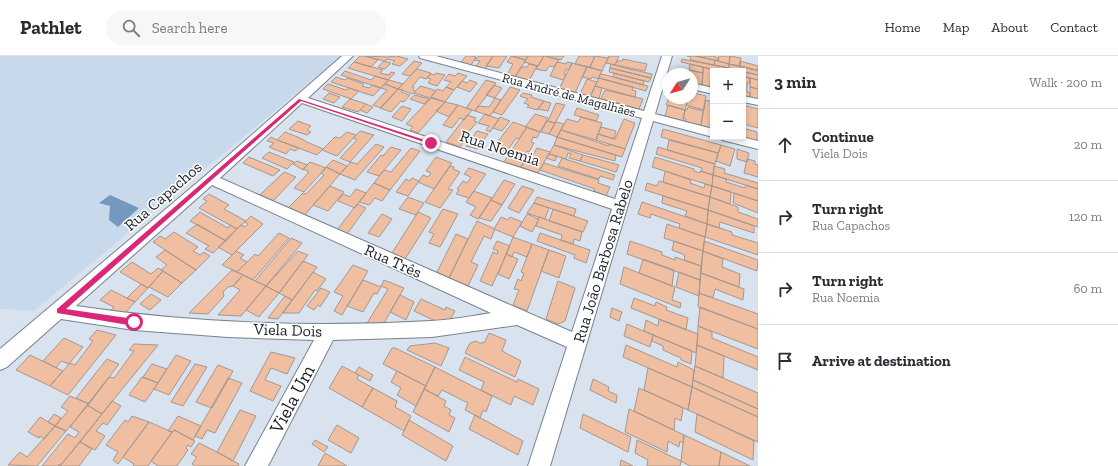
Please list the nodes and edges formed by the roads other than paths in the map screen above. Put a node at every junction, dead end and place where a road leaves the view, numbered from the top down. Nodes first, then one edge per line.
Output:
1 (348, 56) edge
2 (424, 56) edge
3 (667, 56) edge
4 (666, 68) edge
5 (662, 84) edge
6 (698, 87) edge
7 (710, 90) edge
8 (300, 100) junction
9 (746, 100) edge
10 (758, 102) edge
11 (648, 116) junction
12 (710, 133) edge
13 (737, 140) edge
14 (758, 146) edge
15 (210, 179) junction
16 (620, 206) junction
17 (59, 311) junction
18 (517, 317) junction
19 (328, 332) junction
20 (577, 343) junction
21 (0, 361) edge
22 (256, 466) edge
23 (539, 466) edge

1 - 8 street, Rua Capachos
2 - 11 street, Rua André de Magalhães
3 - 4 street, Rua João Barbosa Rabelo
5 - 11 street, Rua João Barbosa Rabelo
6 - 7 street
8 - 15 street, Rua Capachos
8 - 16 street, Rua Noemia
9 - 10 street
11 - 12 street, Rua André de Magalhães
11 - 16 street, Rua João Barbosa Rabelo
13 - 14 street
15 - 17 street, Rua Capachos
15 - 18 street, Rua Três
16 - 20 street, Rua João Barbosa Rabelo
17 - 19 street, Viela Dois
17 - 21 street, Rua Capachos
18 - 19 street, Viela Dois
18 - 20 street, Rua Três
19 - 22 street, Viela Um
20 - 23 street, Rua João Barbosa Rabelo

